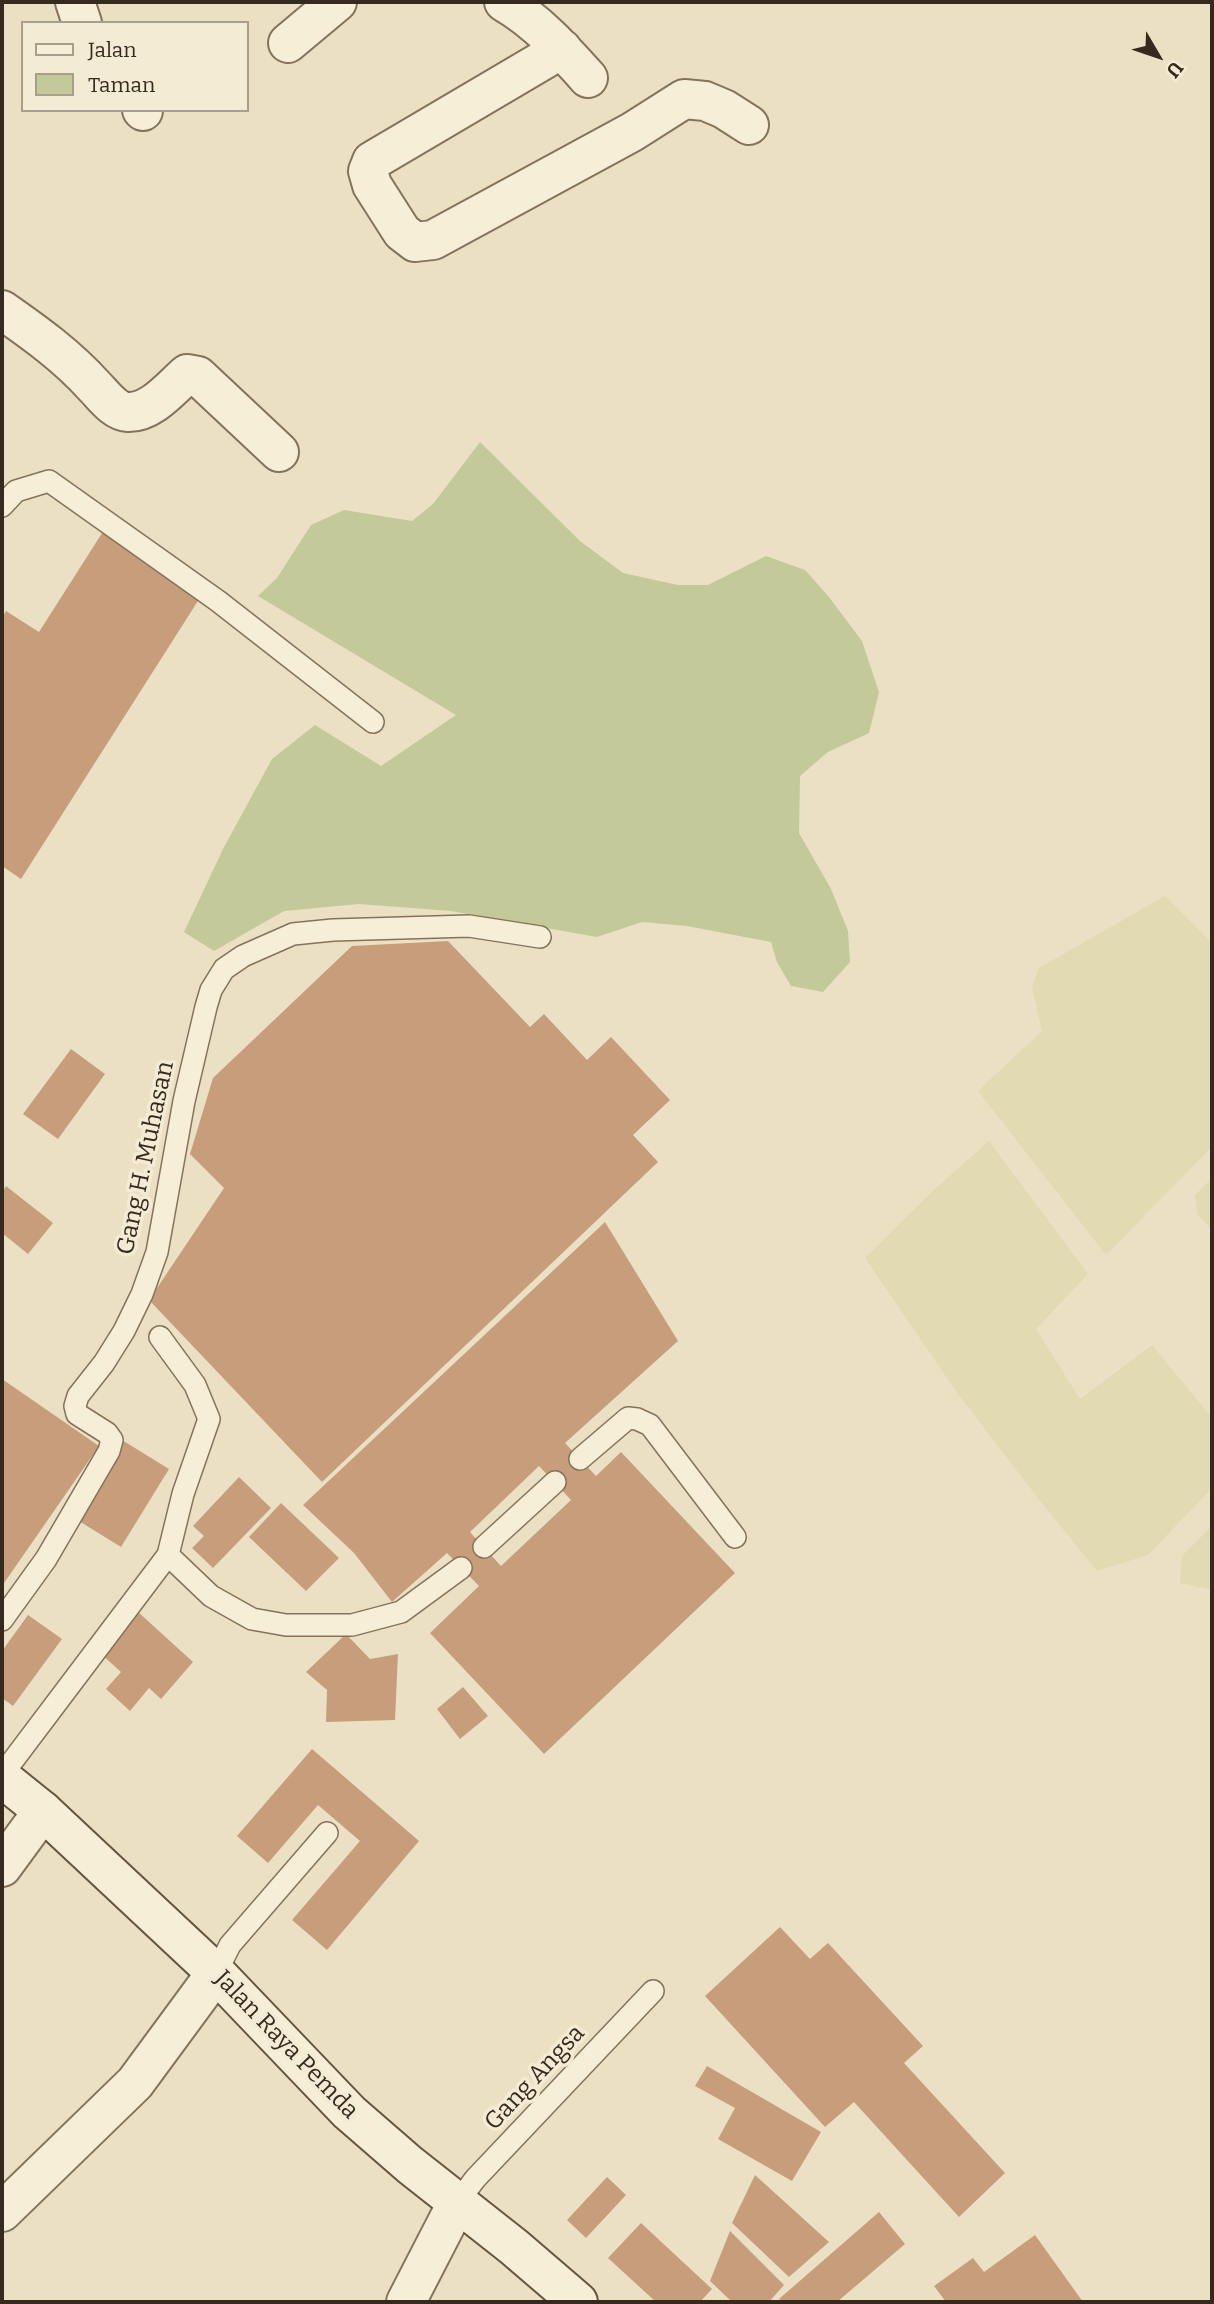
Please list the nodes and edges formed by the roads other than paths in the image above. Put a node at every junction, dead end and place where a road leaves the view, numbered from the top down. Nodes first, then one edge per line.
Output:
1 (75, 2) edge
2 (337, 2) edge
3 (504, 2) edge
4 (81, 21) edge
5 (288, 43) dead end
6 (562, 49) junction
7 (588, 78) dead end
8 (749, 125) dead end
9 (2, 310) edge
10 (279, 452) dead end
11 (2, 506) edge
12 (373, 722) dead end
13 (540, 937) dead end
14 (160, 1337) dead end
15 (580, 1460) dead end
16 (555, 1482) dead end
17 (735, 1537) dead end
18 (484, 1547) dead end
19 (168, 1555) junction
20 (461, 1569) dead end
21 (2, 1620) edge
22 (2, 1777) edge
23 (43, 1811) junction
24 (327, 1833) dead end
25 (2, 1867) edge
26 (216, 1973) junction
27 (653, 1990) dead end
28 (457, 2203) junction
29 (2, 2212) edge
30 (407, 2302) edge
31 (578, 2302) edge

1 - 4 street
2 - 5 street
3 - 6 street
6 - 7 street
6 - 8 street
9 - 10 street
11 - 12 lane
13 - 21 lane, Gang H. Muhasan
14 - 19 lane
15 - 17 lane
16 - 18 lane
19 - 20 lane
19 - 22 lane
22 - 23 street, Jalan Raya Pemda
23 - 25 street
23 - 26 street, Jalan Raya Pemda
24 - 26 lane
26 - 28 street, Jalan Raya Pemda
26 - 29 street
27 - 28 lane, Gang Angsa
28 - 30 street
28 - 31 street, Jalan Raya Pemda

